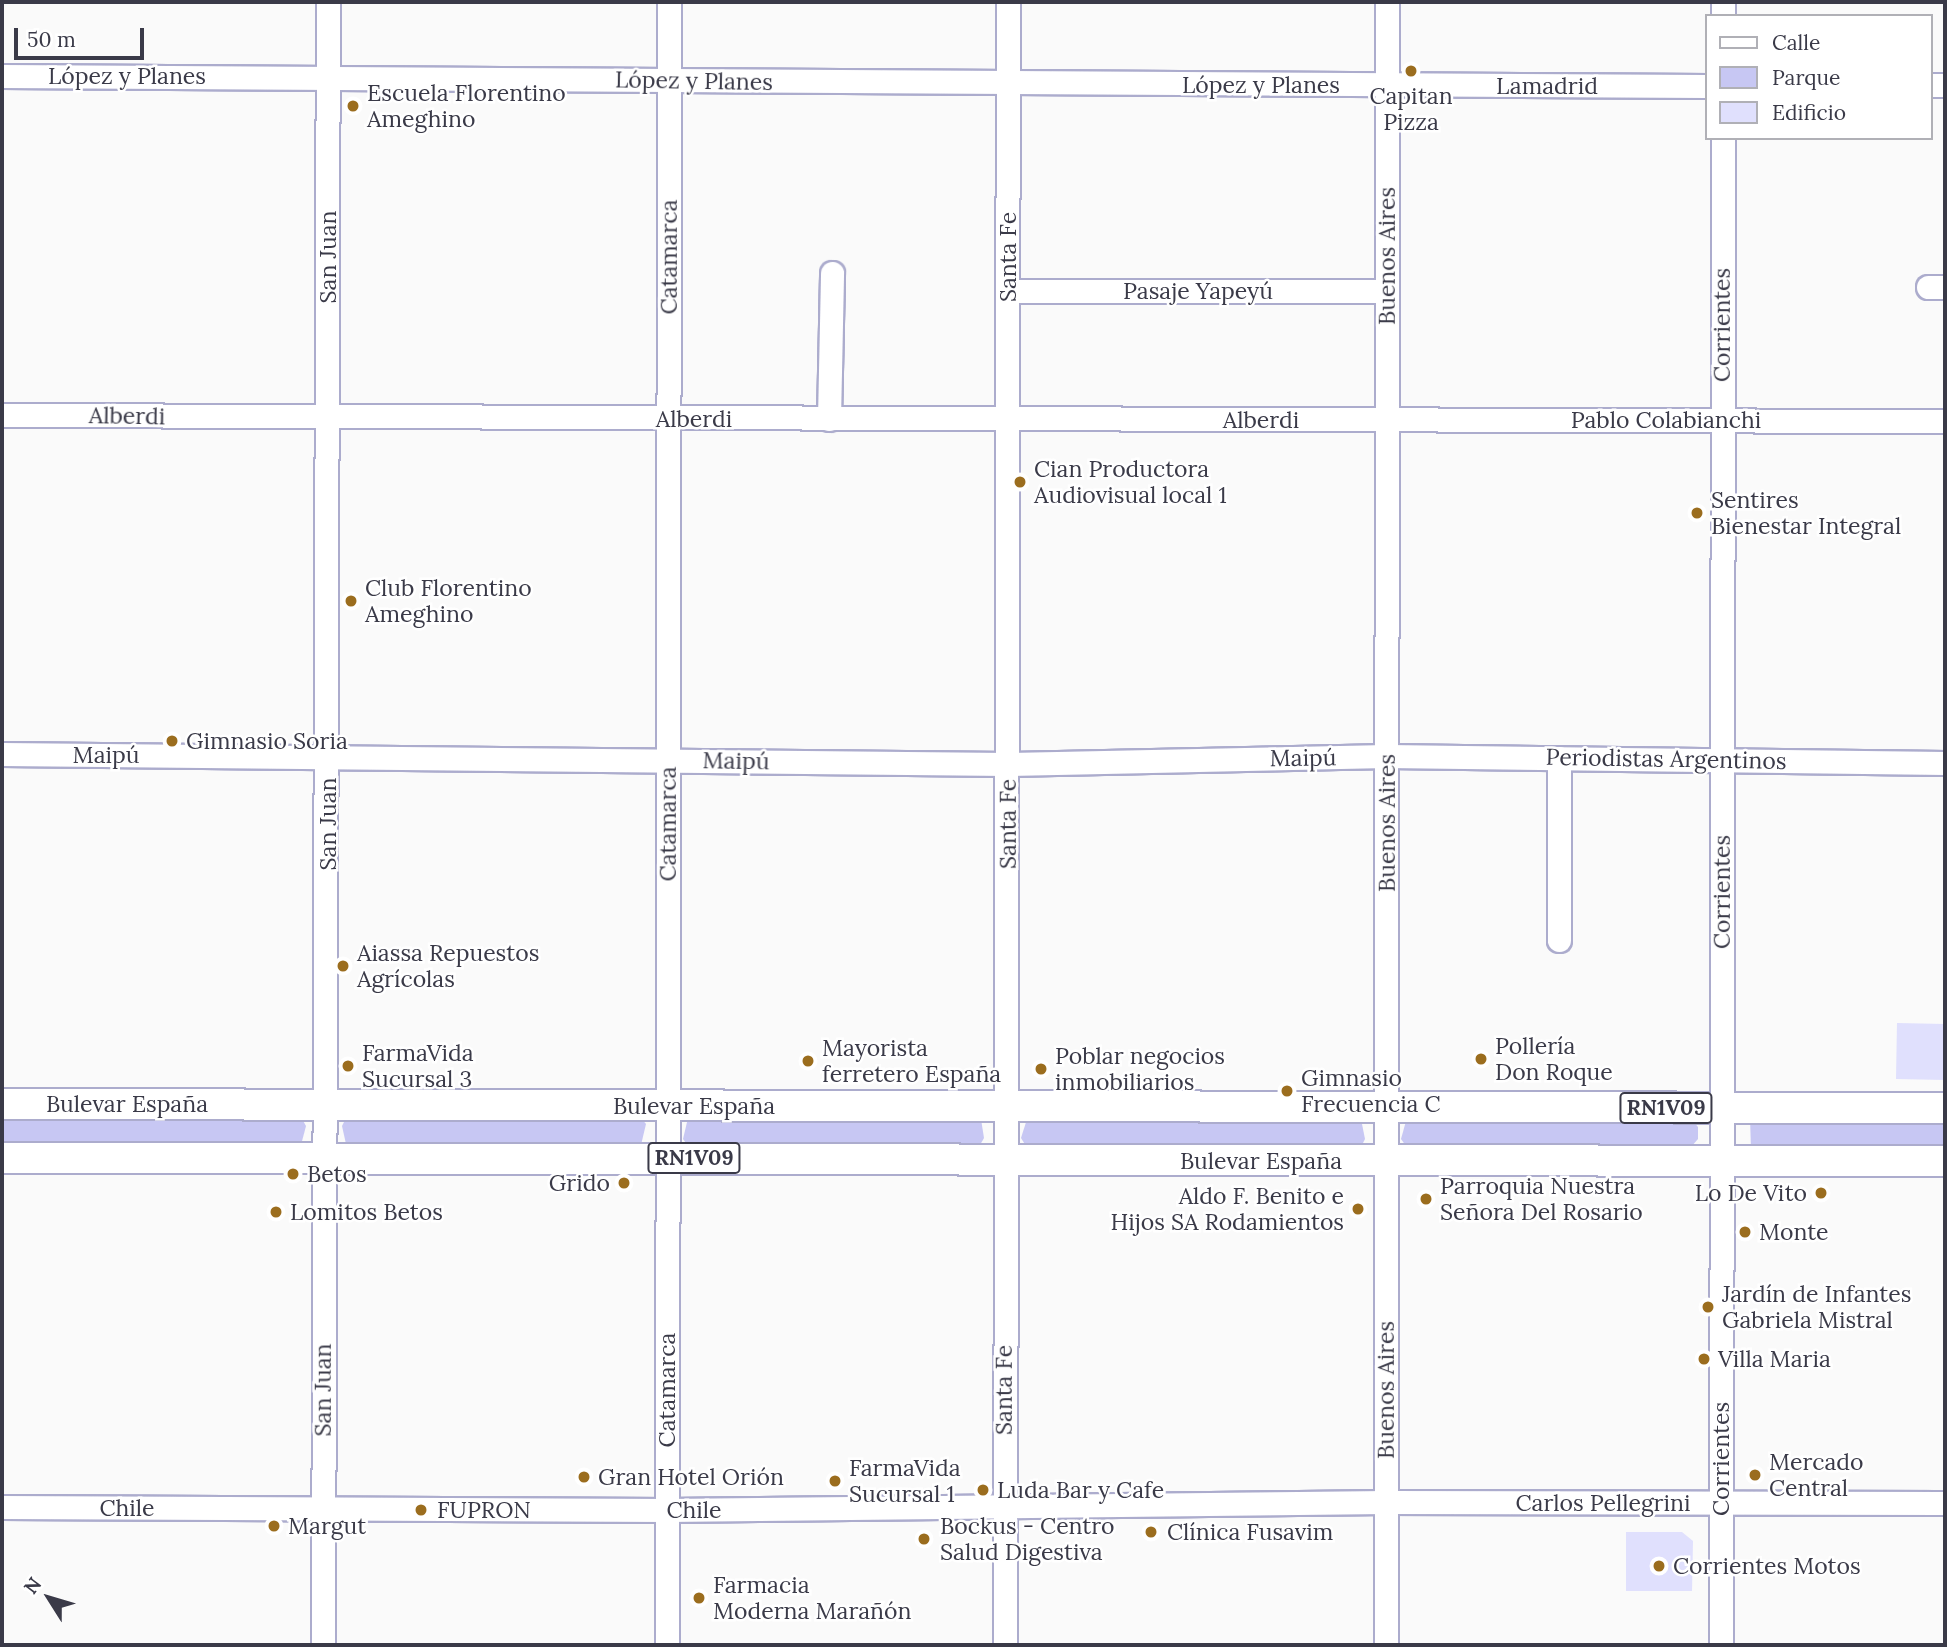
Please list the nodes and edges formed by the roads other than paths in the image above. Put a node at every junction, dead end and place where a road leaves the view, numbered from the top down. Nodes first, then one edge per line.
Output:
1 (328, 2) edge
2 (669, 2) edge
3 (1008, 2) edge
4 (1387, 2) edge
5 (2, 76) edge
6 (328, 76) junction
7 (669, 81) junction
8 (1008, 83) junction
9 (1387, 86) junction
10 (1706, 86) edge
11 (1723, 140) edge
12 (832, 273) dead end
13 (1009, 291) junction
14 (1387, 291) junction
15 (2, 415) edge
16 (328, 419) junction
17 (668, 419) junction
18 (829, 419) junction
19 (1008, 419) junction
20 (1722, 420) junction
21 (1387, 421) junction
22 (1945, 421) edge
23 (2, 754) edge
24 (1387, 756) junction
25 (328, 757) junction
26 (1559, 758) junction
27 (668, 760) junction
28 (1722, 760) junction
29 (1945, 763) edge
30 (1008, 764) junction
31 (1559, 940) dead end
32 (2, 1104) edge
33 (326, 1105) junction
34 (1006, 1105) junction
35 (667, 1106) junction
36 (1387, 1107) junction
37 (1721, 1108) junction
38 (1945, 1108) edge
39 (324, 1157) junction
40 (2, 1158) edge
41 (666, 1158) junction
42 (1721, 1160) junction
43 (1005, 1161) junction
44 (1387, 1161) junction
45 (1945, 1161) edge
46 (1386, 1502) junction
47 (1721, 1503) junction
48 (1945, 1503) edge
49 (2, 1507) edge
50 (1004, 1507) junction
51 (323, 1508) junction
52 (667, 1510) junction
53 (323, 1645) edge
54 (667, 1645) edge
55 (1005, 1645) edge
56 (1386, 1645) edge
57 (1721, 1645) edge

1 - 6 street, San Juan
2 - 7 street, Catamarca
3 - 8 street, Santa Fe
4 - 9 street, Buenos Aires
5 - 6 street, López y Planes
6 - 7 street, López y Planes
6 - 16 street, San Juan
7 - 8 street, López y Planes
7 - 17 street, Catamarca
8 - 9 street, López y Planes
8 - 13 street, Santa Fe
9 - 10 street, Lamadrid
9 - 14 street, Buenos Aires
11 - 20 street, Corrientes
12 - 18 street
13 - 14 street, Pasaje Yapeyú
13 - 19 street, Santa Fe
14 - 21 street, Buenos Aires
15 - 16 street, Alberdi
16 - 17 street, Alberdi
16 - 25 street, San Juan
17 - 18 street, Alberdi
17 - 27 street, Catamarca
18 - 19 street, Alberdi
19 - 21 street, Alberdi
19 - 30 street, Santa Fe
20 - 21 street, Pablo Colabianchi
20 - 22 street, Pablo Colabianchi
20 - 28 street, Corrientes
21 - 24 street, Buenos Aires
23 - 25 street, Maipú
24 - 26 street, Periodistas Argentinos
24 - 30 street, Maipú
24 - 36 street, Buenos Aires
25 - 27 street, Maipú
25 - 33 street, San Juan
26 - 28 street, Periodistas Argentinos
26 - 31 street
27 - 30 street, Maipú
27 - 35 street, Catamarca
28 - 29 street, Periodistas Argentinos
28 - 37 street, Corrientes
30 - 34 street, Santa Fe
32 - 33 main road, Bulevar España / RN1V09
33 - 35 main road, Bulevar España / RN1V09
33 - 39 street, San Juan
34 - 35 main road, Bulevar España / RN1V09
34 - 36 main road, Bulevar España / RN1V09
34 - 43 street, Santa Fe
35 - 41 street, Catamarca
36 - 37 main road, RN1V09
36 - 44 street, Buenos Aires
37 - 38 main road, RN1V09
37 - 42 street, Corrientes
39 - 40 main road, Bulevar España / RN1V09
39 - 41 main road, Bulevar España / RN1V09
39 - 51 street, San Juan
41 - 43 main road, Bulevar España / RN1V09
41 - 52 street, Catamarca
42 - 44 main road, RN1V09
42 - 45 main road, RN1V09
42 - 47 street, Corrientes
43 - 44 main road, Bulevar España / RN1V09
43 - 50 street, Santa Fe
44 - 46 street, Buenos Aires
46 - 47 street, Carlos Pellegrini
46 - 50 street, Chile
46 - 56 street, Buenos Aires
47 - 48 street, Carlos Pellegrini
47 - 57 street, Corrientes
49 - 51 street, Chile
50 - 52 street, Chile
50 - 55 street, Santa Fe
51 - 52 street, Chile
51 - 53 street, San Juan
52 - 54 street, Catamarca

